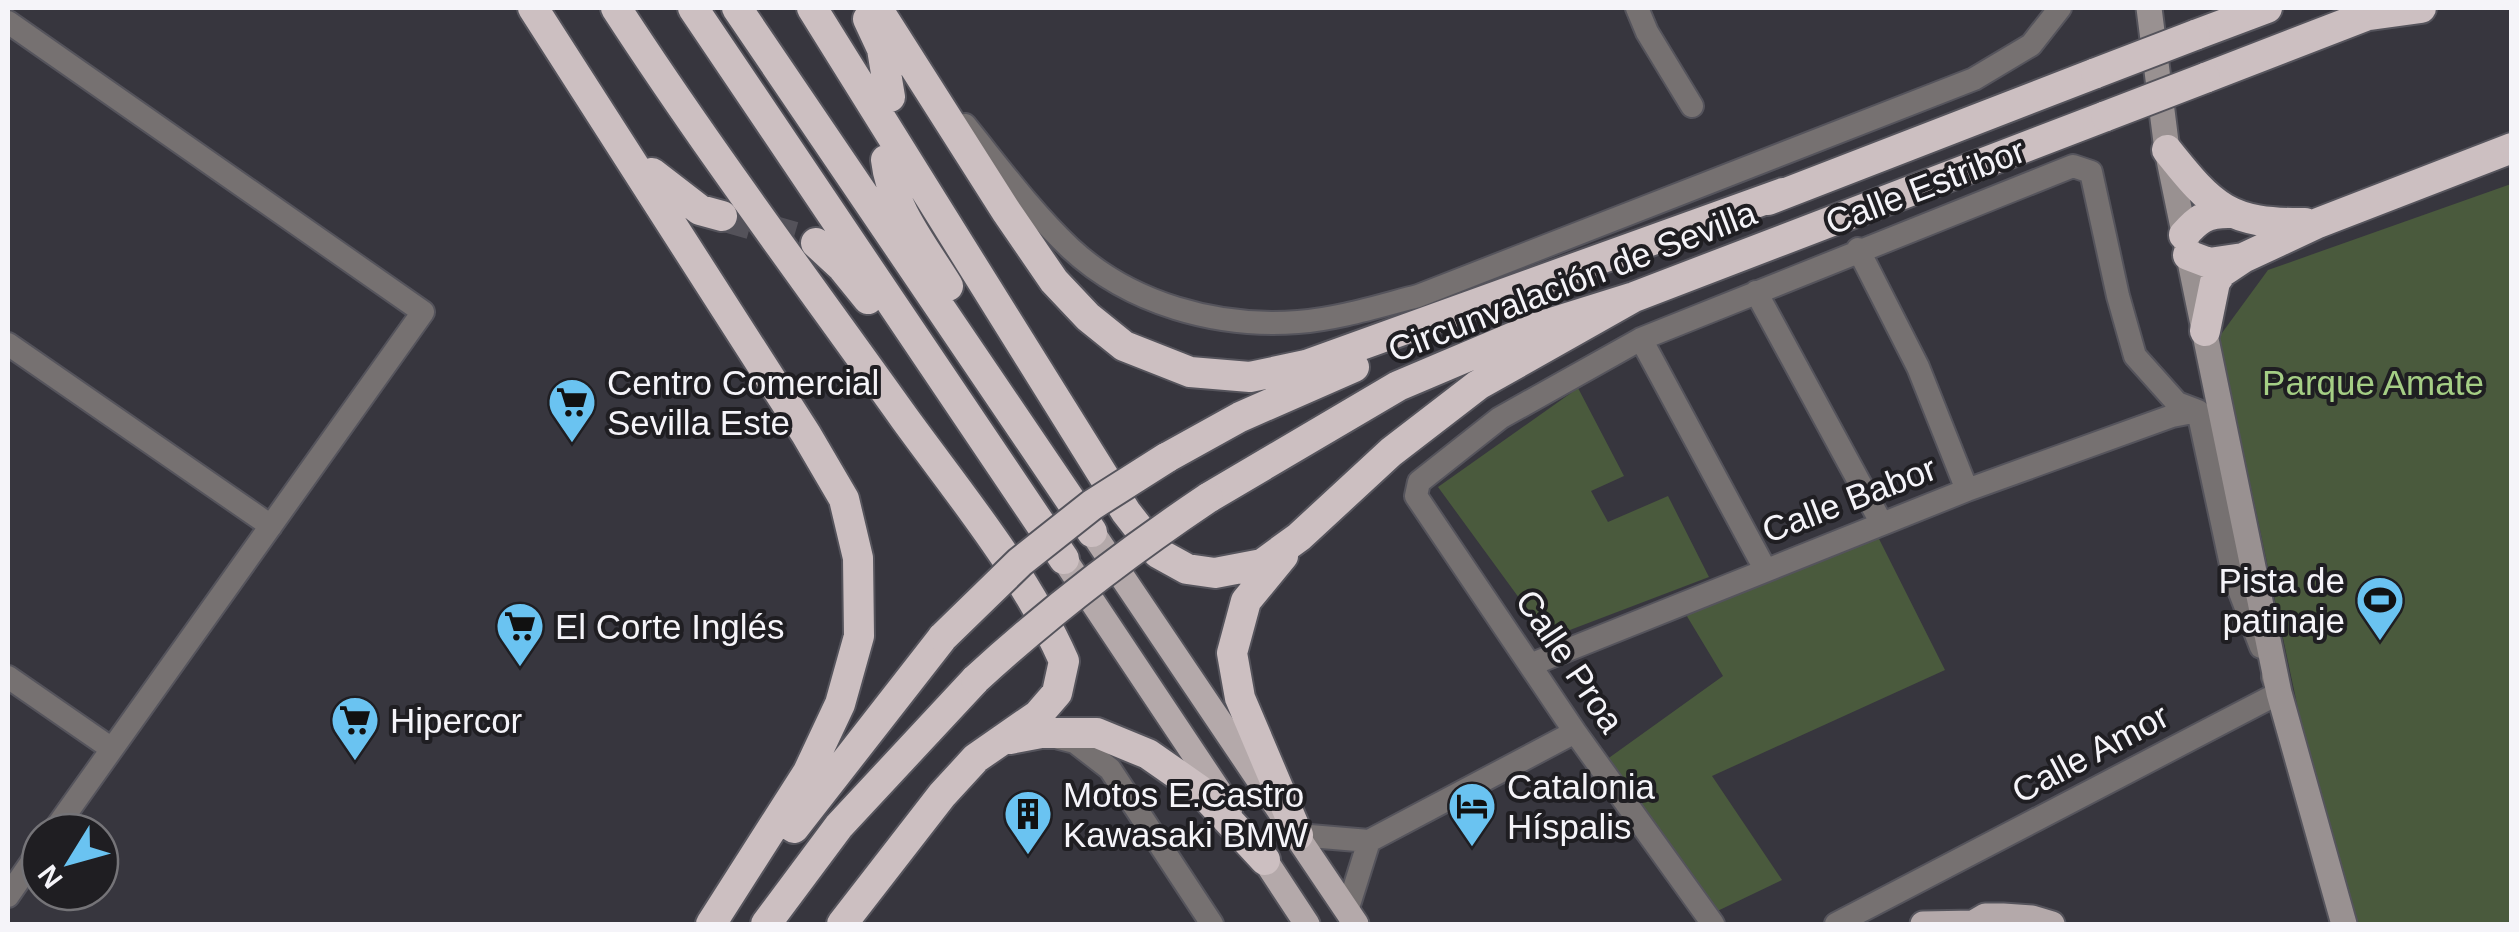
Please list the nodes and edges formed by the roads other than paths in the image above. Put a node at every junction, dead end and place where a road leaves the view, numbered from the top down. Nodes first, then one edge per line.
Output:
1 (533, 8) edge
2 (616, 8) edge
3 (692, 8) edge
4 (737, 8) edge
5 (812, 8) edge
6 (863, 8) edge
7 (879, 8) edge
8 (1637, 8) edge
9 (2060, 8) edge
10 (2149, 8) edge
11 (2268, 8) edge
12 (2421, 8) edge
13 (2376, 11) edge
14 (8, 22) edge
15 (890, 97) dead end
16 (1692, 106) dead end
17 (2512, 148) edge
18 (2167, 150) junction
19 (627, 151) junction
20 (886, 160) dead end
21 (1783, 194) junction
22 (2228, 213) junction
23 (722, 216) tunnel mouth
24 (2318, 223) junction
25 (816, 243) tunnel mouth
26 (2186, 245) junction
27 (1858, 249) junction
28 (2243, 258) junction
29 (1756, 292) junction
30 (1634, 298) junction
31 (2205, 331) junction
32 (1642, 339) junction
33 (8, 344) edge
34 (2198, 411) junction
35 (982, 436) junction
36 (1054, 476) junction
37 (1419, 482) joint
38 (1968, 490) junction
39 (1882, 524) junction
40 (271, 526) junction
41 (1092, 532) joint
42 (1299, 537) junction
43 (1064, 559) joint
44 (1765, 570) junction
45 (1530, 665) junction
46 (8, 677) edge
47 (2279, 693) junction
48 (1575, 732) junction
49 (1041, 733) junction
50 (1002, 740) junction
51 (112, 749) junction
52 (67, 812) edge
53 (1298, 836) junction
54 (1369, 841) junction
55 (1265, 860) junction
56 (1934, 874) junction
57 (1351, 918) edge
58 (1930, 923) edge
59 (711, 924) edge
60 (723, 924) edge
61 (766, 924) edge
62 (842, 924) edge
63 (1212, 924) edge
64 (1307, 924) edge
65 (1713, 924) edge
66 (1836, 924) edge
67 (1974, 924) edge
68 (2052, 924) edge
69 (2344, 924) edge

1 - 19 highway
2 - 50 highway
3 - 35 highway
4 - 36 highway
5 - 42 highway
6 - 15 highway
7 - 9 street
7 - 21 highway
8 - 16 street
10 - 18 street
11 - 21 highway, Circunvalación de Sevilla, bridge
12 - 13 highway, Circunvalación de Sevilla
13 - 30 highway, Circunvalación de Sevilla, bridge
14 - 40 street
17 - 24 highway
18 - 22 highway
18 - 26 street
19 - 23 highway
19 - 59 highway
20 - 36 highway
21 - 60 highway, Circunvalación de Sevilla, bridge
22 - 24 highway
22 - 26 highway
24 - 28 highway
25 - 35 highway
26 - 28 highway
26 - 31 street
27 - 29 street, Calle Estribor
27 - 34 street, Calle Estribor
27 - 38 street
28 - 31 highway
29 - 32 street, Calle Estribor
29 - 39 street
30 - 42 highway
30 - 61 highway, Circunvalación de Sevilla, bridge
31 - 47 street
32 - 37 street, Calle Estribor
32 - 44 street
33 - 40 street
34 - 38 street, Calle Babor
34 - 47 street
35 - 43 highway
36 - 41 highway
37 - 45 street, Calle Proa
38 - 39 street, Calle Babor
39 - 44 street, Calle Babor
40 - 51 street
41 - 53 main road
42 - 53 highway
43 - 55 main road
44 - 45 street, Calle Babor
45 - 48 street, Calle Proa
46 - 51 street
47 - 56 street, Calle Amor
47 - 69 street
48 - 54 street
48 - 65 street, Calle Proa
49 - 50 highway
49 - 55 highway
49 - 63 street
50 - 62 highway
51 - 52 street
53 - 54 street
53 - 57 main road
54 - 57 street
55 - 64 main road
56 - 58 street
56 - 66 street, Calle Amor
58 - 67 main road
67 - 68 main road

